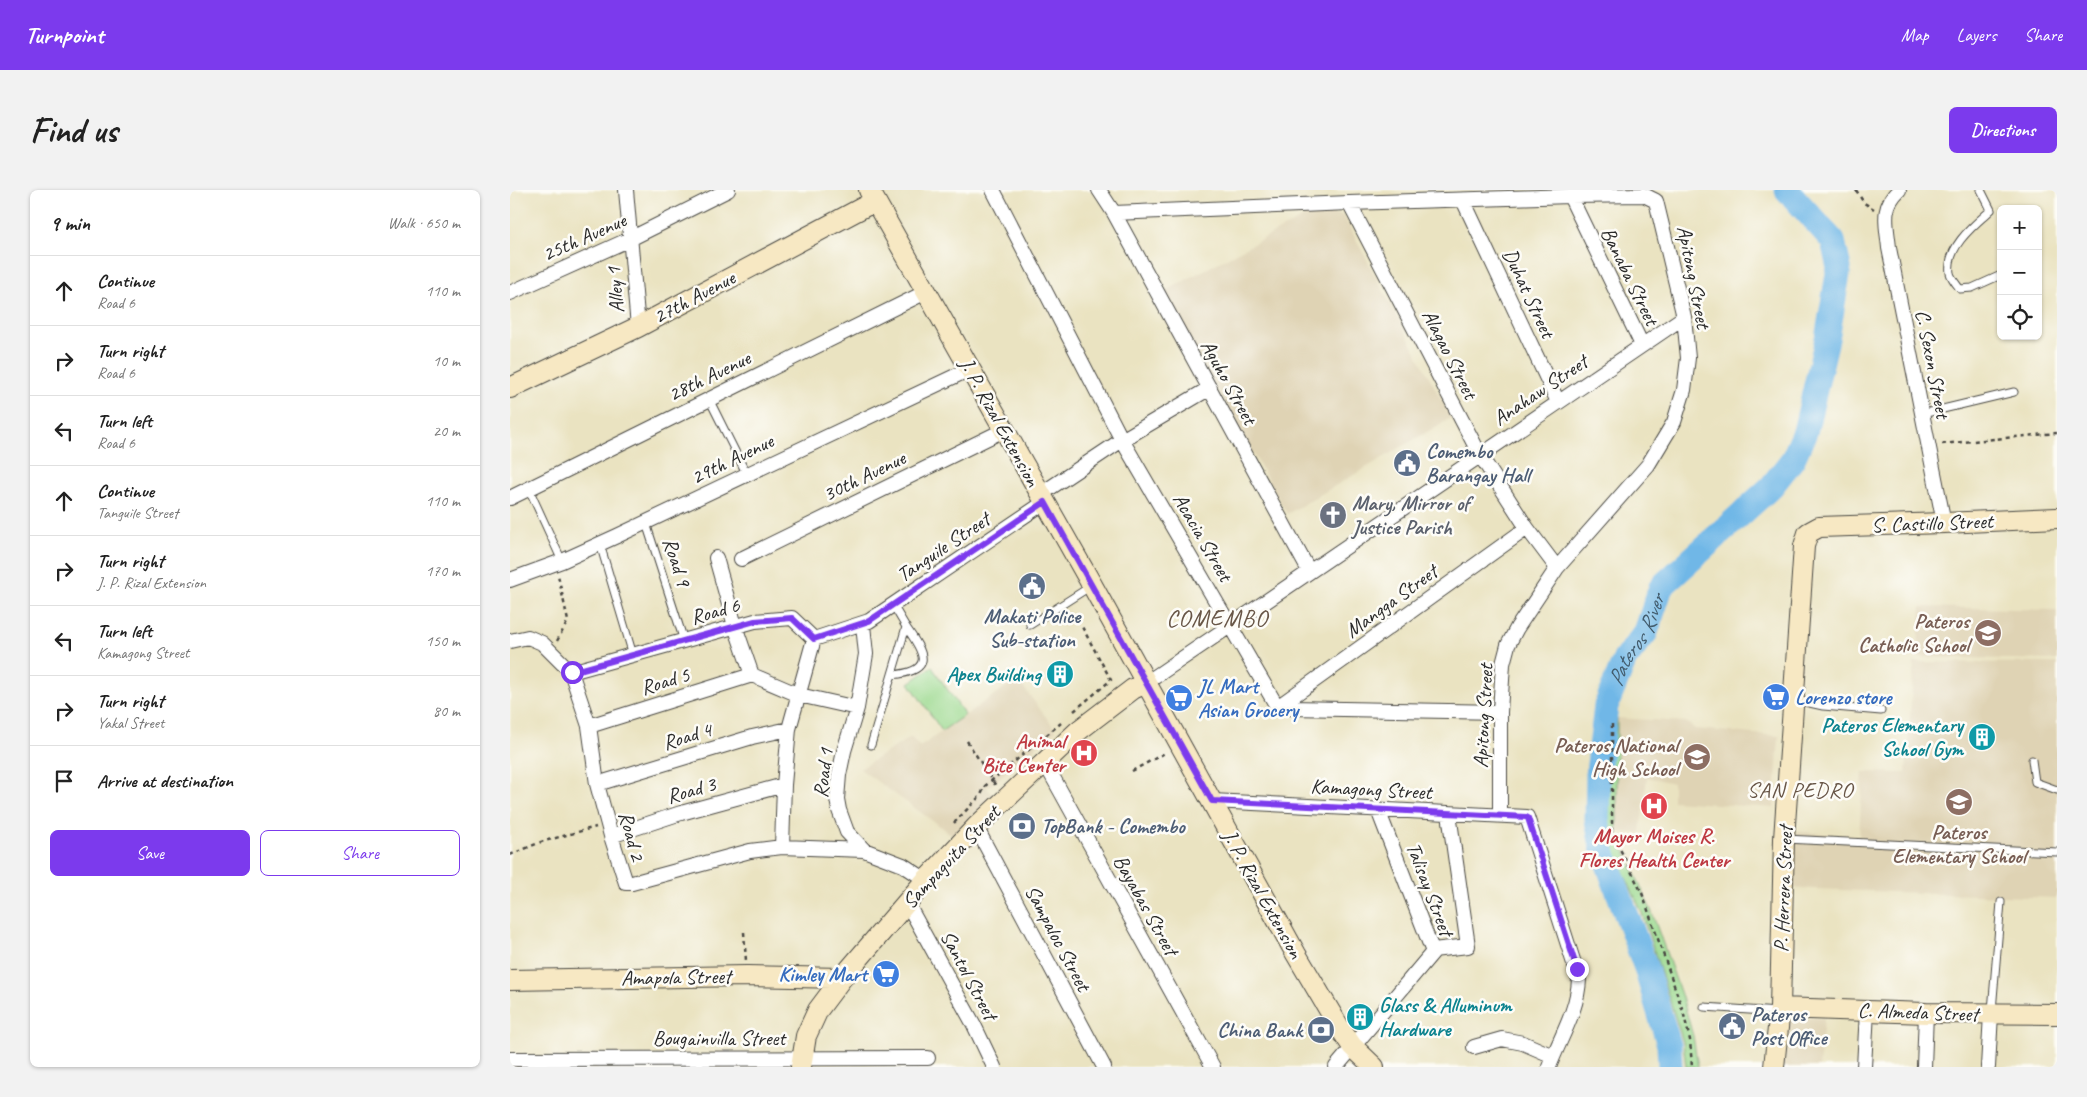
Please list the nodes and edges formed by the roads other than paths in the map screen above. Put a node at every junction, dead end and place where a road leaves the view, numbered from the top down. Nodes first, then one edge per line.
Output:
1 (626, 190) edge
2 (728, 190) edge
3 (993, 190) edge
4 (1099, 190) edge
5 (1899, 190) edge
6 (1981, 190) edge
7 (872, 196) edge
8 (1570, 196) junction
9 (1463, 200) junction
10 (1350, 203) junction
11 (1114, 213) junction
12 (630, 239) junction
13 (1997, 277) edge
14 (926, 292) junction
15 (510, 293) edge
16 (1684, 317) junction
17 (638, 327) junction
18 (1642, 345) junction
19 (970, 369) junction
20 (510, 388) edge
21 (1214, 389) junction
22 (2014, 392) dead end
23 (709, 399) junction
24 (1558, 402) junction
25 (1922, 414) junction
26 (1004, 430) junction
27 (1122, 440) junction
28 (1480, 455) junction
29 (746, 473) junction
30 (529, 489) junction
31 (510, 498) edge
32 (1043, 498) junction
33 (2057, 518) edge
34 (646, 523) junction
35 (1944, 524) junction
36 (1527, 528) junction
37 (1808, 533) joint
38 (600, 544) junction
39 (716, 558) dead end
40 (741, 559) dead end
41 (559, 562) junction
42 (1557, 568) junction
43 (1309, 571) junction
44 (510, 580) edge
45 (1092, 585) junction
46 (893, 605) junction
47 (863, 624) junction
48 (1231, 624) junction
49 (1030, 625) dead end
50 (735, 626) junction
51 (906, 627) junction
52 (814, 639) junction
53 (510, 641) edge
54 (684, 641) junction
55 (633, 655) junction
56 (572, 672) junction
57 (752, 674) junction
58 (892, 675) junction
59 (1146, 682) junction
60 (799, 695) junction
61 (1793, 700) junction
62 (1279, 706) junction
63 (857, 708) junction
64 (1882, 711) dead end
65 (1500, 712) junction
66 (589, 726) junction
67 (790, 729) junction
68 (871, 745) dead end
69 (2032, 760) dead end
70 (1045, 763) junction
71 (598, 784) junction
72 (784, 785) junction
73 (2057, 790) edge
74 (1212, 801) junction
75 (1378, 810) junction
76 (1449, 814) junction
77 (1500, 815) junction
78 (976, 827) junction
79 (609, 830) junction
80 (1784, 839) junction
81 (782, 847) junction
82 (864, 850) junction
83 (2057, 852) edge
84 (926, 880) junction
85 (2001, 902) dead end
86 (908, 903) junction
87 (1433, 950) junction
88 (842, 978) junction
89 (510, 980) edge
90 (1704, 1007) dead end
91 (1779, 1010) junction
92 (1867, 1011) junction
93 (1926, 1013) junction
94 (1992, 1014) junction
95 (2057, 1014) edge
96 (1352, 1046) junction
97 (1474, 1047) dead end
98 (510, 1058) edge
99 (928, 1058) dead end
100 (802, 1062) edge
101 (1551, 1062) edge
102 (994, 1067) edge
103 (1104, 1067) edge
104 (1213, 1067) edge
105 (1336, 1067) edge
106 (1374, 1067) edge
107 (1774, 1067) edge
108 (1864, 1067) edge
109 (1924, 1067) edge
110 (1988, 1067) edge

1 - 12 street, Alley 1
2 - 12 street, 25th Avenue
3 - 27 street, Acacia Street
4 - 11 street
5 - 25 street, C. Sexon Street
6 - 13 lane
7 - 14 street, J. P. Rizal Extension
7 - 17 street, 27th Avenue
8 - 9 street, Apitong Street
8 - 16 street, Apitong Street
8 - 18 street, Banaba Street
9 - 10 street, Apitong Street
9 - 24 street, Duhat Street
10 - 11 street, Apitong Street
10 - 28 street, Alagao Street
11 - 21 street, Aguho Street
12 - 15 street, 25th Avenue
12 - 17 street, Alley 1
14 - 19 street, J. P. Rizal Extension
14 - 23 street, 28th Avenue
16 - 18 street, Anahaw Street
16 - 42 street, Apitong Street
17 - 20 street, 27th Avenue
18 - 24 street, Anahaw Street
19 - 26 street, J. P. Rizal Extension
19 - 29 street, 29th Avenue
21 - 27 street, Tanguile Street
21 - 43 street, Aguho Street
22 - 25 lane
23 - 29 lane
23 - 30 street, 28th Avenue
24 - 28 street, Anahaw Street
25 - 35 street, C. Sexon Street
26 - 32 street, J. P. Rizal Extension
26 - 40 street, 30th Avenue
27 - 32 street, Tanguile Street
27 - 48 street, Acacia Street
28 - 36 street, Alagao Street
28 - 43 street, Anahaw Street
29 - 34 street, 29th Avenue
30 - 31 street, 28th Avenue
30 - 41 lane
32 - 45 street, J. P. Rizal Extension
32 - 46 street, Tanguile Street
33 - 35 street, S. Castillo Street
34 - 38 street, 29th Avenue
34 - 54 lane, Road 9
35 - 37 street, S. Castillo Street
36 - 42 street, Alagao Street
36 - 62 street, Mangga Street
37 - 61 street, P. Herrera Street
38 - 41 street, 29th Avenue
38 - 55 lane
39 - 50 street
41 - 44 street, 29th Avenue
42 - 65 street, Apitong Street
43 - 48 street, Anahaw Street
45 - 49 lane
45 - 59 street, J. P. Rizal Extension
46 - 47 street, Tanguile Street
46 - 51 lane
47 - 52 street
47 - 63 street, Road 1
48 - 59 street, Anahaw Street
48 - 62 street, Acacia Street
50 - 52 street, Road 6
50 - 54 street, Road 6
50 - 57 street
51 - 58 lane
51 - 58 lane
52 - 60 street
53 - 56 street
54 - 55 street, Road 6
55 - 56 street, Road 6
56 - 66 street, Road 2
57 - 60 street
57 - 66 street, Road 5
58 - 68 lane
59 - 70 street, Sampaguita Street
59 - 74 street, J. P. Rizal Extension
60 - 63 street
60 - 67 street
61 - 64 lane
61 - 80 street, P. Herrera Street
62 - 65 street
63 - 82 street, Road 1
65 - 77 street, Apitong Street
66 - 71 street, Road 2
67 - 71 street, Road 4
67 - 72 street
69 - 73 lane
70 - 78 street, Sampaguita Street
70 - 104 street, Bayabas Street
71 - 79 street, Road 2
72 - 79 street, Road 3
72 - 81 street
74 - 75 street, Kamagong Street
74 - 96 street, J. P. Rizal Extension
75 - 76 street, Kamagong Street
75 - 87 street, Talisay Street
76 - 77 street, Kamagong Street
76 - 87 street
77 - 101 street, Kamagong Street
78 - 84 street, Sampaguita Street
78 - 103 street, Sampaloc Street
79 - 81 street, Road 2
80 - 83 lane
80 - 91 street, P. Herrera Street
81 - 82 street, Road 2
82 - 84 street, Road 1
84 - 86 street, Sampaguita Street
85 - 94 lane
86 - 88 street, Sampaguita Street
86 - 102 street, Santol Street
87 - 96 street, Talisay Street
88 - 89 street, Amapola Street
88 - 100 street, Sampaguita Street
90 - 91 lane
91 - 92 street, C. Almeda Street
91 - 107 street, P. Herrera Street
92 - 93 street, C. Almeda Street
92 - 108 street
93 - 94 street, C. Almeda Street
93 - 109 street
94 - 95 street, C. Almeda Street
94 - 110 street
96 - 105 street, Talisay Street
96 - 106 street, J. P. Rizal Extension
97 - 101 street
98 - 100 street, Bougainvilla Street
99 - 100 street, Bougainvilla Street

